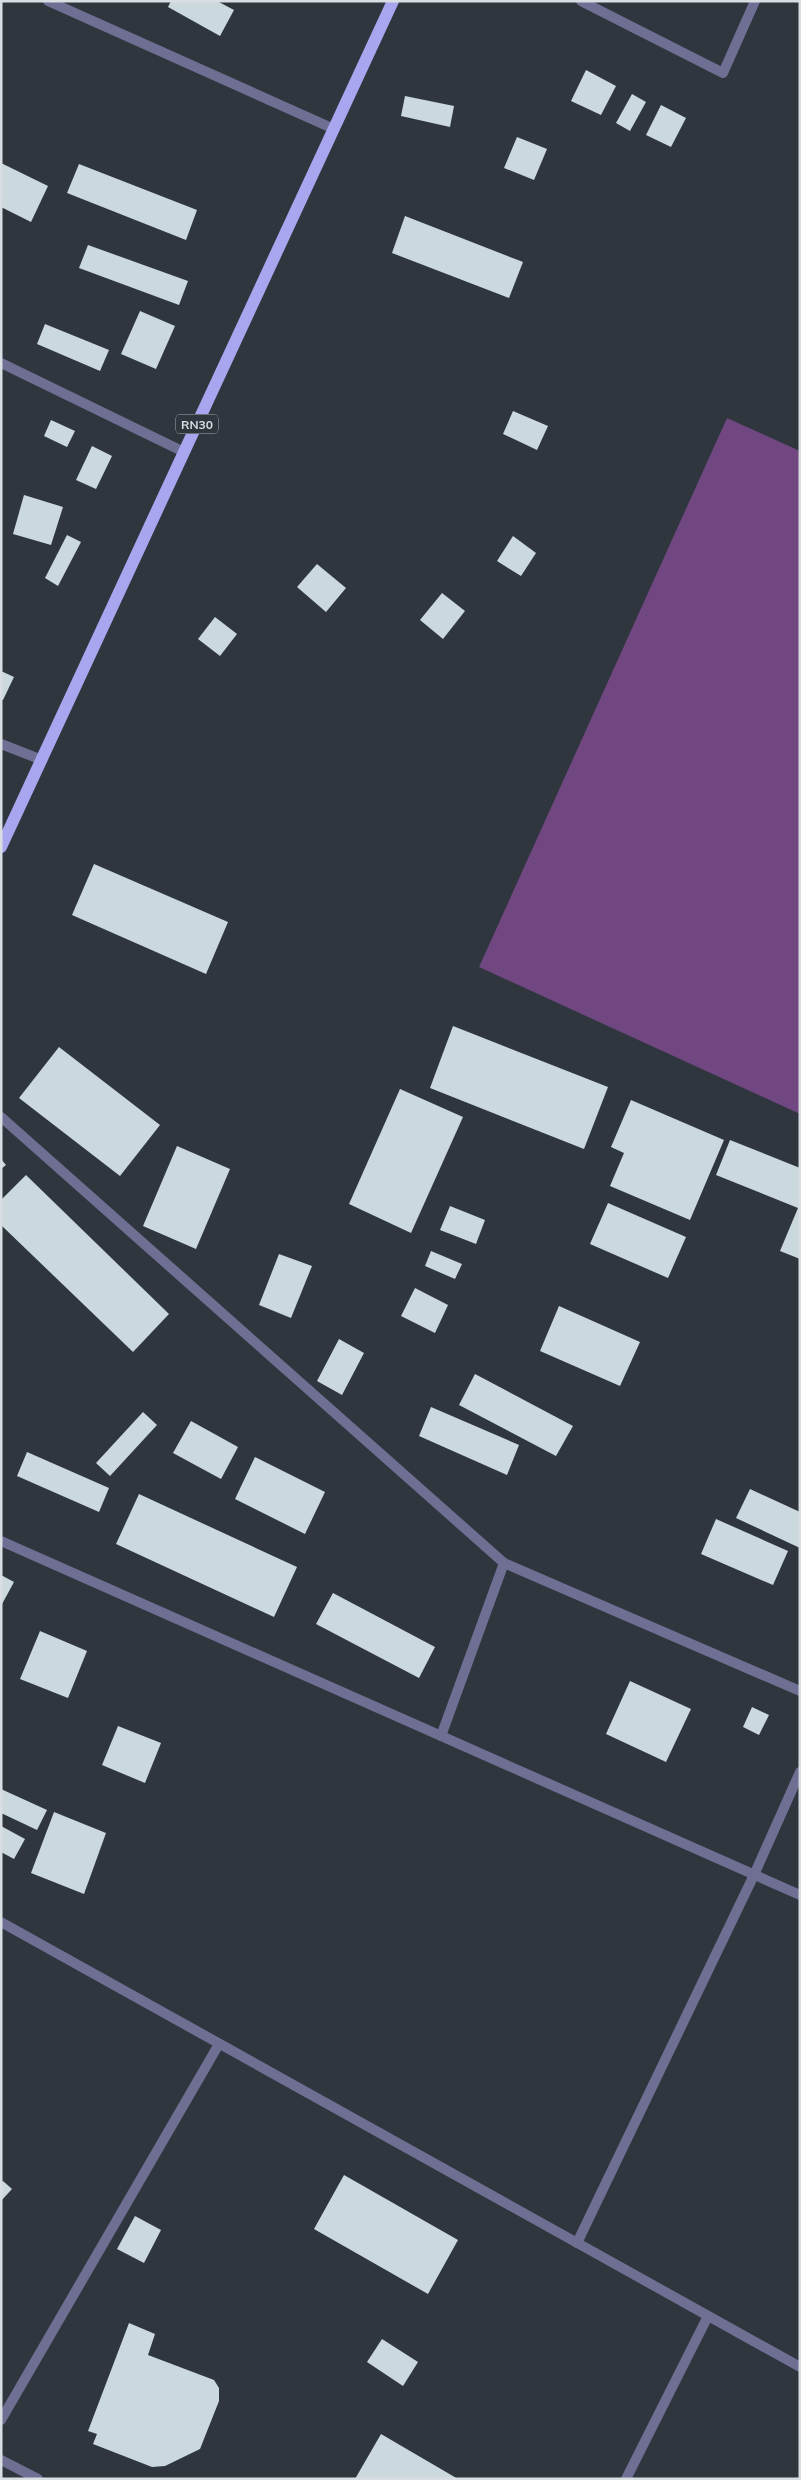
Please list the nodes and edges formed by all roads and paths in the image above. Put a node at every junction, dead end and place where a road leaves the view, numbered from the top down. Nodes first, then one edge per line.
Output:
1 (48, 1) edge
2 (393, 1) edge
3 (581, 1) edge
4 (754, 1) edge
5 (334, 129) junction
6 (1, 363) edge
7 (184, 452) junction
8 (1, 744) edge
9 (42, 760) junction
10 (1, 847) edge
11 (1, 1117) edge
12 (1, 1540) edge
13 (504, 1563) junction
14 (800, 1691) edge
15 (441, 1736) junction
16 (800, 1772) edge
17 (754, 1875) junction
18 (800, 1895) edge
19 (1, 1922) edge
20 (219, 2044) junction
21 (577, 2243) junction
22 (708, 2316) junction
23 (800, 2368) edge
24 (1, 2420) edge
25 (1, 2460) edge
26 (38, 2479) edge
27 (626, 2479) edge

1 - 5 street
2 - 5 main road, RN30
3 - 4 street
5 - 7 main road, RN30
6 - 7 street
7 - 9 main road, RN30
8 - 9 street
9 - 10 main road, RN30
11 - 13 street
12 - 15 street
13 - 14 street
13 - 15 street
15 - 17 street
16 - 17 street
17 - 18 street
17 - 21 street
19 - 20 street
20 - 21 street
20 - 24 street
21 - 22 street
22 - 23 street
22 - 27 street
25 - 26 street

